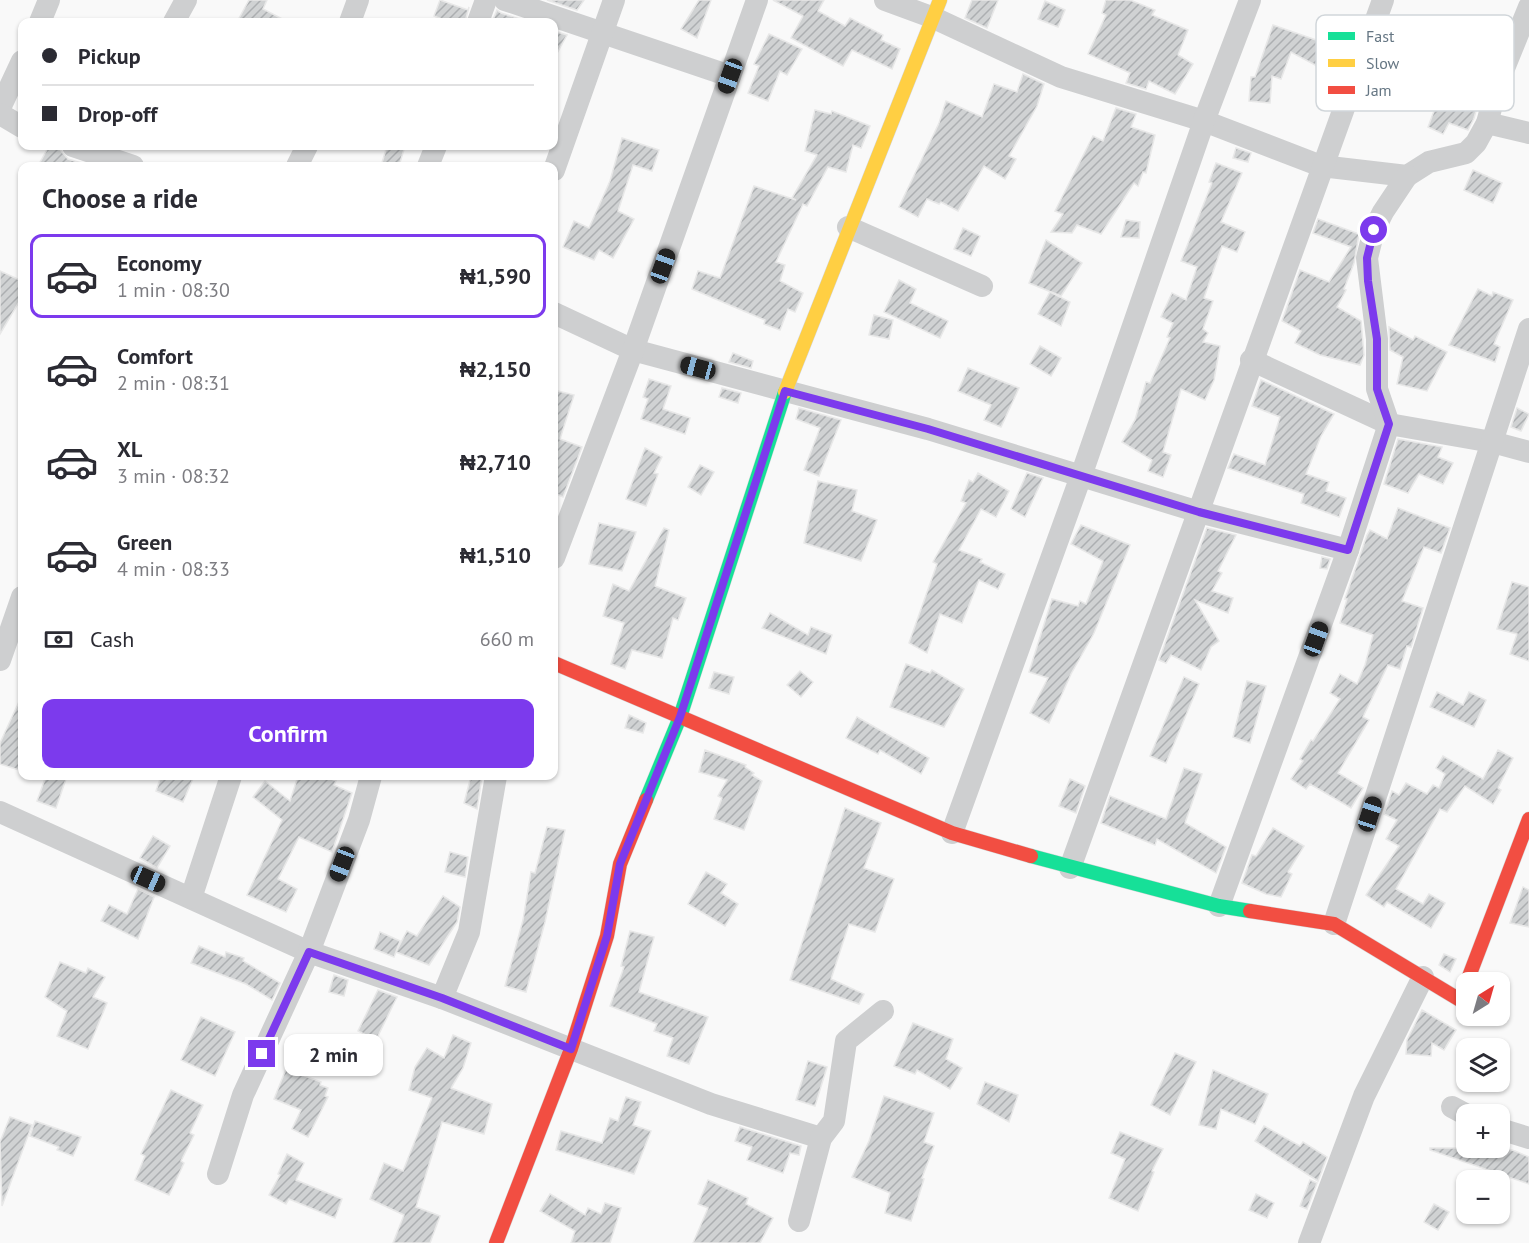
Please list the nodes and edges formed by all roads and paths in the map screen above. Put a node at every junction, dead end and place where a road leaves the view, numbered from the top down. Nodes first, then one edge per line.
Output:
1 (49, 0) edge
2 (186, 0) edge
3 (358, 0) edge
4 (486, 0) edge
5 (506, 0) edge
6 (615, 0) edge
7 (757, 0) edge
8 (885, 0) edge
9 (1250, 0) edge
10 (1383, 0) edge
11 (1529, 7) edge
12 (937, 9) edge
13 (1377, 15) edge
14 (42, 18) edge
15 (176, 18) edge
16 (351, 18) edge
17 (479, 18) edge
18 (604, 32) junction
19 (1514, 44) edge
20 (18, 70) edge
21 (730, 76) junction
22 (0, 108) edge
23 (1342, 111) edge
24 (1490, 111) edge
25 (0, 114) edge
26 (1204, 121) junction
27 (1487, 123) junction
28 (18, 125) edge
29 (1529, 133) edge
30 (85, 150) edge
31 (102, 156) edge
32 (121, 162) edge
33 (557, 162) edge
34 (1322, 166) junction
35 (1407, 176) junction
36 (849, 227) junction
37 (982, 286) dead end
38 (558, 315) edge
39 (1529, 329) edge
40 (633, 350) junction
41 (1252, 360) junction
42 (785, 391) junction
43 (1389, 424) junction
44 (1492, 442) junction
45 (1529, 452) edge
46 (1081, 476) junction
47 (1199, 512) junction
48 (558, 547) edge
49 (1348, 550) junction
50 (18, 608) edge
51 (0, 660) edge
52 (558, 665) edge
53 (680, 717) junction
54 (230, 780) edge
55 (369, 780) edge
56 (495, 780) edge
57 (0, 812) edge
58 (1527, 824) edge
59 (952, 833) junction
60 (1070, 868) junction
61 (190, 898) junction
62 (1219, 906) junction
63 (1334, 924) junction
64 (309, 952) junction
65 (1423, 977) junction
66 (442, 998) junction
67 (883, 1011) dead end
68 (571, 1049) junction
69 (1510, 1131) edge
70 (821, 1138) junction
71 (1529, 1138) edge
72 (218, 1174) dead end
73 (799, 1221) dead end
74 (496, 1243) edge
75 (1309, 1243) edge

1 - 14 street
2 - 15 street
3 - 16 street
4 - 17 street
5 - 18 street
6 - 18 street
7 - 21 street
8 - 12 street
9 - 26 street
10 - 13 street
11 - 19 street
12 - 26 street
12 - 36 street
18 - 21 street
18 - 33 street
20 - 22 street
21 - 40 street
23 - 34 street
24 - 27 street
25 - 28 street
26 - 34 street
26 - 46 street
27 - 29 street
27 - 35 street
30 - 31 street
31 - 32 street
34 - 35 street
34 - 41 street
35 - 43 street
36 - 37 street
36 - 42 street
38 - 40 street
39 - 44 street
40 - 42 street
40 - 48 street
41 - 43 street
41 - 47 street
42 - 46 street
42 - 53 street
43 - 44 street
43 - 49 street
44 - 45 street
44 - 63 street
46 - 47 street
46 - 59 street
47 - 49 street
47 - 60 street
49 - 62 street
50 - 51 street
52 - 53 street
53 - 59 street
53 - 68 street
54 - 61 street
55 - 64 street
56 - 66 street
57 - 61 street
58 - 65 street
59 - 60 street
60 - 62 street
61 - 64 street
62 - 63 street
63 - 65 street
64 - 66 street
64 - 72 street
65 - 75 street
66 - 68 street
67 - 70 street
68 - 70 street
68 - 74 street
69 - 71 street
70 - 73 street

